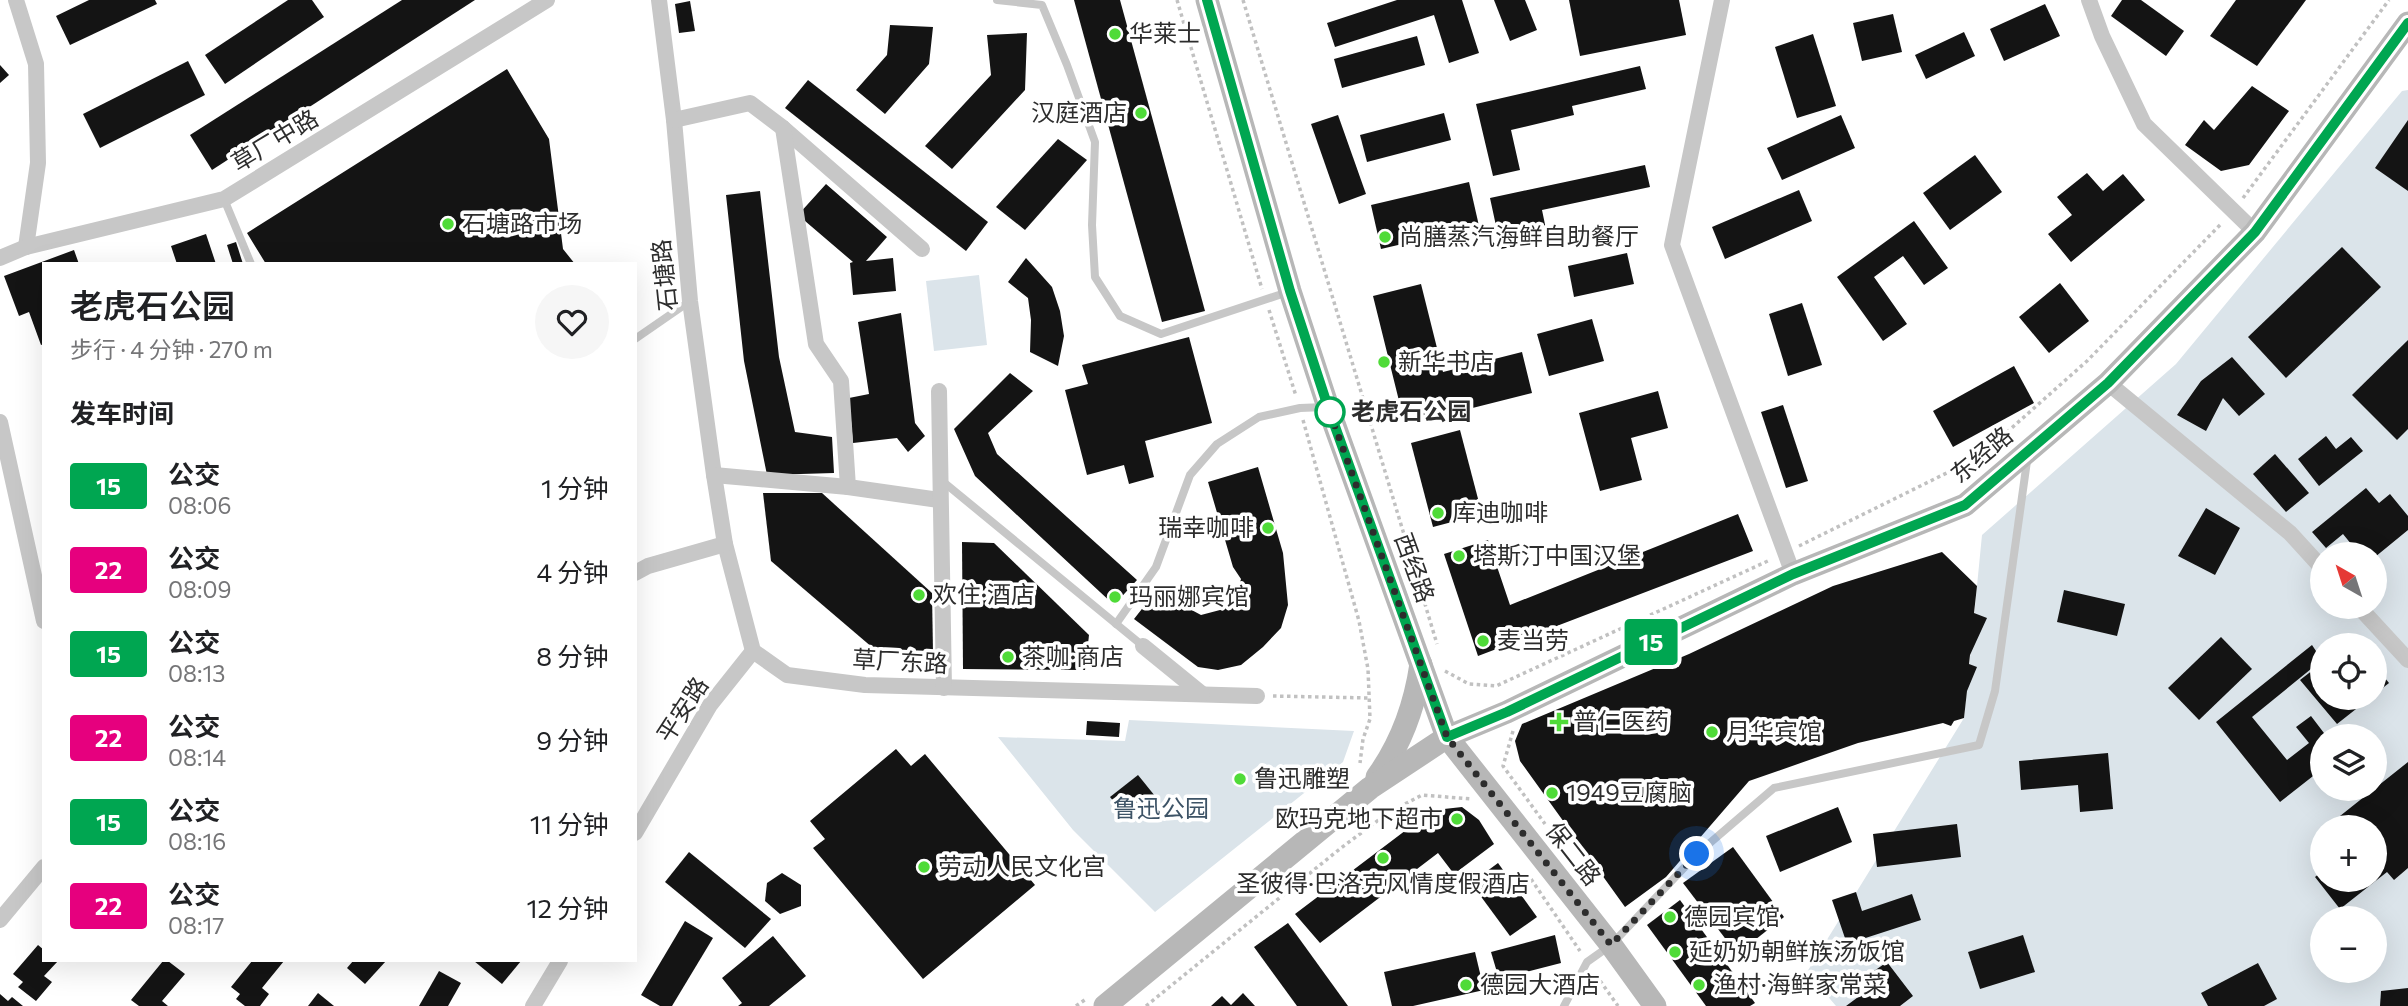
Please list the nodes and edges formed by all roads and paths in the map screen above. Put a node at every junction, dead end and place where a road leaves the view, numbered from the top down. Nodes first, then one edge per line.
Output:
1 (16, 0) edge
2 (547, 0) edge
3 (659, 0) edge
4 (997, 0) edge
5 (1177, 0) edge
6 (1207, 0) edge
7 (1722, 0) edge
8 (2089, 0) edge
9 (2408, 23) edge
10 (674, 120) junction
11 (783, 128) junction
12 (224, 199) junction
13 (2255, 232) junction
14 (26, 247) junction
15 (922, 250) dead end
16 (0, 258) edge
17 (250, 262) edge
18 (1290, 291) junction
19 (1265, 299) junction
20 (690, 302) junction
21 (637, 338) edge
22 (2108, 383) junction
23 (939, 391) dead end
24 (1328, 407) junction
25 (1300, 408) junction
26 (0, 422) edge
27 (2028, 451) junction
28 (714, 475) junction
29 (941, 480) junction
30 (848, 487) junction
31 (939, 500) junction
32 (725, 544) junction
33 (2310, 555) edge
34 (637, 572) edge
35 (1793, 574) junction
36 (42, 612) edge
37 (2371, 620) edge
38 (1116, 624) junction
39 (1143, 646) joint
40 (753, 650) junction
41 (2408, 660) edge
42 (1421, 664) junction
43 (944, 688) junction
44 (1202, 694) junction
45 (1257, 696) joint
46 (1370, 698) junction
47 (1447, 737) junction
48 (1364, 781) junction
49 (1476, 800) dead end
50 (637, 829) edge
51 (42, 869) edge
52 (1528, 875) dead end
53 (0, 920) edge
54 (1611, 945) junction
55 (559, 962) edge
56 (1587, 962) junction
57 (1096, 1002) edge
58 (533, 1006) edge
59 (1076, 1006) edge
60 (1146, 1006) edge
61 (1564, 1006) edge
62 (1618, 1006) edge
63 (1656, 1006) edge

1 - 14 street
2 - 12 street, 草厂中路
3 - 10 street, 石塘路
4 - 19 lane
5 - 19 path
6 - 18 main road, 西经路
7 - 35 street
8 - 13 street
9 - 13 main road, 东经路
10 - 11 street
10 - 20 street, 石塘路
11 - 15 street
11 - 30 street
12 - 14 street, 草厂中路
12 - 17 lane
13 - 22 main road, 东经路
14 - 16 street, 草厂中路
18 - 19 lane
18 - 24 main road, 西经路
19 - 25 path
20 - 21 lane
20 - 28 street, 石塘路
22 - 27 main road, 东经路
22 - 33 street
23 - 29 street
24 - 25 lane
24 - 42 main road, 西经路
25 - 38 lane
25 - 46 path
26 - 36 street
27 - 35 main road, 东经路
27 - 54 lane
28 - 30 street
28 - 32 street, 石塘路
29 - 31 street
29 - 38 lane
30 - 31 street
31 - 43 street
32 - 34 street
32 - 40 street
35 - 47 main road, 东经路
37 - 41 street
38 - 39 lane
39 - 44 street
40 - 43 street, 草厂东路
40 - 50 street, 平安路
42 - 47 main road, 西经路
42 - 48 main road
43 - 44 street, 草厂东路
44 - 45 street, 草厂东路
45 - 46 path
46 - 48 path
47 - 48 main road
47 - 54 main road, 保二路
48 - 57 main road
49 - 60 path
51 - 53 street
52 - 56 path
54 - 56 lane
54 - 63 main road, 保二路
55 - 58 street
56 - 61 lane
56 - 62 path
57 - 59 path

